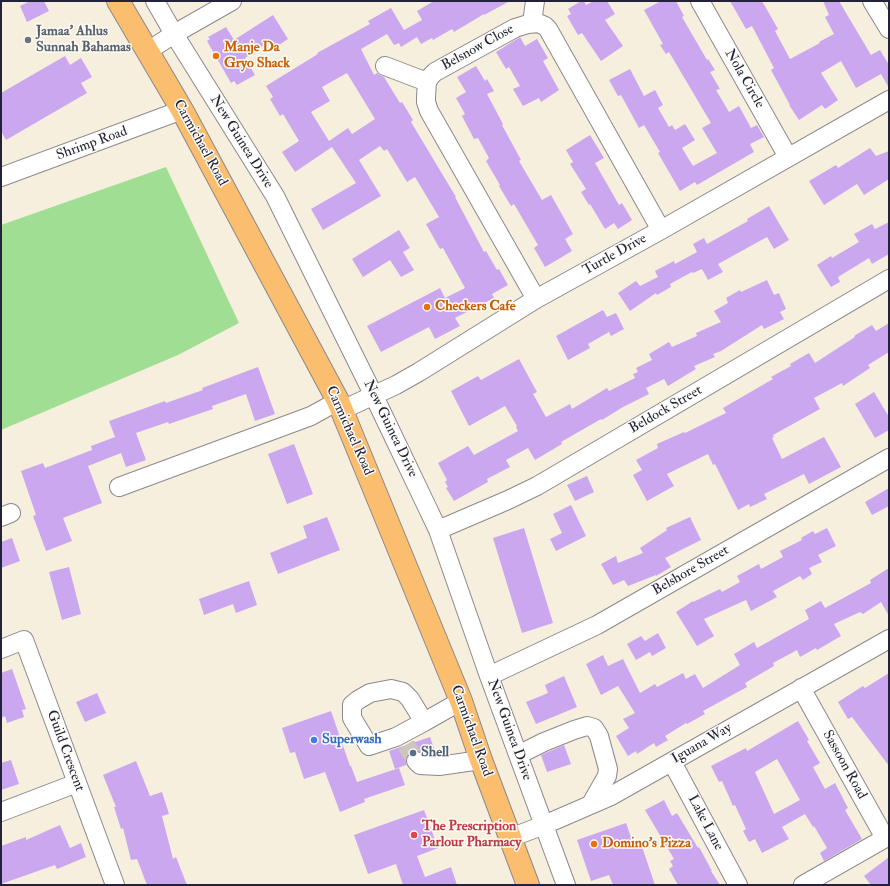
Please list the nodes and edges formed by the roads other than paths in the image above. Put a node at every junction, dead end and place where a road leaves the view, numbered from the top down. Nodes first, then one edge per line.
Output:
1 (118, 1) edge
2 (155, 1) edge
3 (232, 1) edge
4 (534, 1) edge
5 (700, 1) edge
6 (872, 1) edge
7 (532, 23) junction
8 (889, 29) edge
9 (174, 34) junction
10 (148, 51) junction
11 (385, 66) dead end
12 (426, 82) junction
13 (889, 100) edge
14 (182, 110) junction
15 (788, 157) junction
16 (1, 177) edge
17 (661, 230) junction
18 (889, 279) edge
19 (536, 299) junction
20 (374, 396) junction
21 (340, 406) junction
22 (889, 458) edge
23 (119, 487) dead end
24 (438, 530) junction
25 (889, 639) edge
26 (1, 649) edge
27 (489, 676) junction
28 (801, 688) junction
29 (461, 701) junction
30 (424, 722) junction
31 (518, 754) junction
32 (481, 760) junction
33 (416, 761) tunnel mouth
34 (672, 762) junction
35 (77, 783) junction
36 (591, 804) junction
37 (1, 812) edge
38 (544, 825) junction
39 (887, 837) edge
40 (510, 838) junction
41 (115, 885) edge
42 (528, 885) edge
43 (566, 885) edge
44 (738, 885) edge
45 (803, 885) edge

1 - 10 main road, Carmichael Road
2 - 9 street, New Guinea Drive
3 - 9 street
4 - 7 street
5 - 15 street, Nola Circle
6 - 8 street
7 - 12 street, Belsnow Close
7 - 17 street, Belsnow Close
9 - 10 street
9 - 20 street, New Guinea Drive
10 - 14 main road, Carmichael Road
11 - 12 street
12 - 19 street
13 - 15 street, Turtle Drive
14 - 16 street, Shrimp Road
14 - 21 main road, Carmichael Road
15 - 17 street, Turtle Drive
17 - 19 street, Turtle Drive
18 - 24 street, Beldock Street
19 - 20 street, Turtle Drive
20 - 21 street, Turtle Drive
20 - 24 street, New Guinea Drive
21 - 23 street, Turtle Drive
21 - 29 main road, Carmichael Road
22 - 27 street, Belshore Street
24 - 27 street, New Guinea Drive
25 - 28 street, Iguana Way
26 - 35 street, Guild Crescent
27 - 31 street, New Guinea Drive
28 - 34 street, Iguana Way
28 - 39 street, Sassoon Road
29 - 30 street
29 - 32 main road, Carmichael Road
30 - 30 street
31 - 36 street
31 - 38 street, New Guinea Drive
32 - 33 street
32 - 40 main road, Carmichael Road
34 - 36 street, Iguana Way
34 - 44 street, Lake Lane
35 - 37 street
35 - 41 street, Guild Crescent
36 - 38 street, Iguana Way
38 - 40 street, Iguana Way
38 - 43 street, New Guinea Drive
39 - 45 street
40 - 42 main road, Carmichael Road

